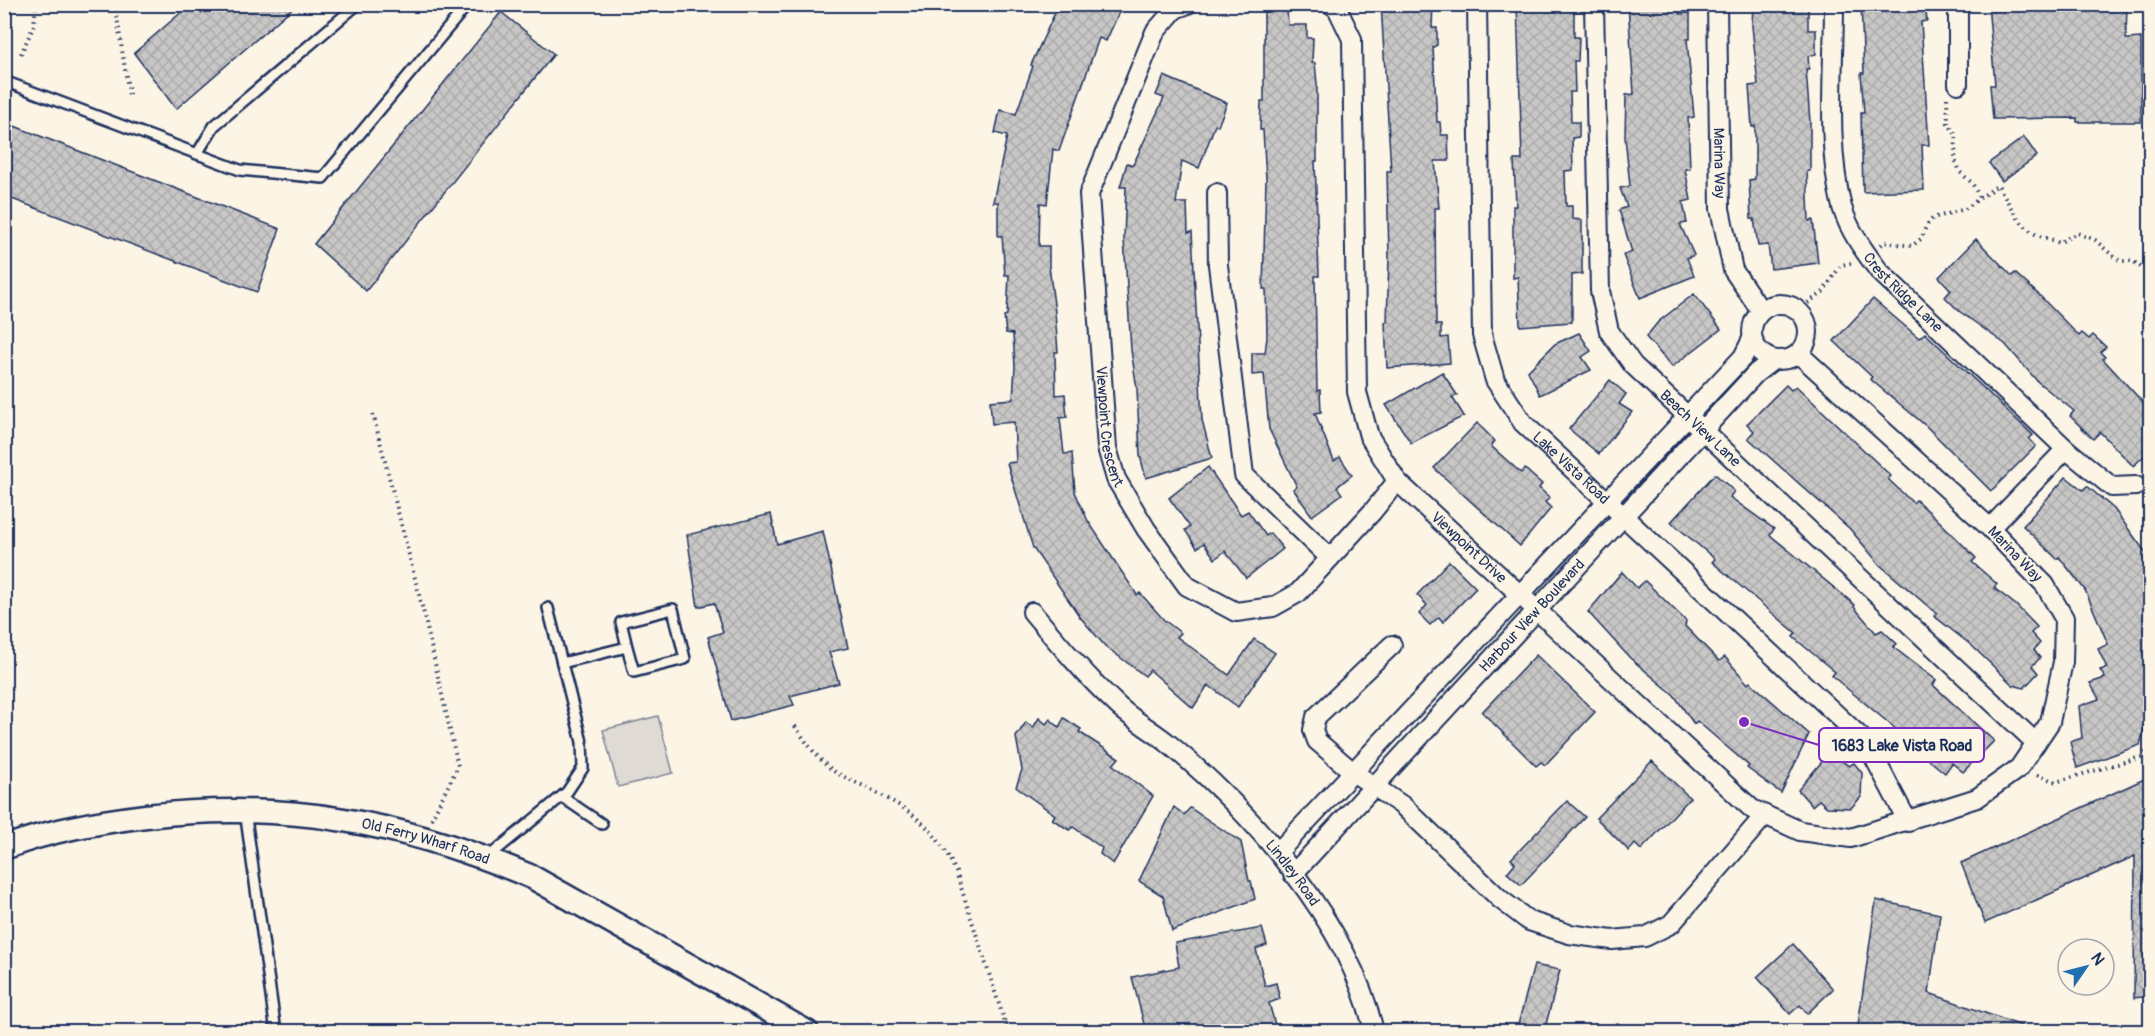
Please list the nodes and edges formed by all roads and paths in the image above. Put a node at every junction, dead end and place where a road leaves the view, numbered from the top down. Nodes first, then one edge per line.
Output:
1 (36, 4) edge
2 (115, 4) edge
3 (358, 4) edge
4 (468, 4) edge
5 (1188, 4) edge
6 (1331, 4) edge
7 (1477, 4) edge
8 (1594, 4) edge
9 (1717, 4) edge
10 (1834, 4) edge
11 (1958, 4) edge
12 (21, 54) dead end
13 (4, 81) edge
14 (1958, 84) joint
15 (129, 95) dead end
16 (197, 154) junction
17 (1217, 193) dead end
18 (1980, 198) junction
19 (1866, 253) junction
20 (2151, 274) edge
21 (1798, 310) junction
22 (1761, 311) junction
23 (1752, 339) junction
24 (1799, 354) junction
25 (1773, 360) junction
26 (373, 414) dead end
27 (1688, 416) junction
28 (1703, 430) junction
29 (2066, 449) junction
30 (1397, 482) junction
31 (2136, 486) dead end
32 (1608, 501) junction
33 (1624, 516) junction
34 (1990, 528) junction
35 (1330, 558) junction
36 (1520, 595) junction
37 (548, 608) dead end
38 (1536, 611) junction
39 (1032, 612) dead end
40 (1392, 645) dead end
41 (627, 647) junction
42 (562, 663) junction
43 (795, 726) dead end
44 (2036, 743) junction
45 (2151, 747) edge
46 (2019, 768) junction
47 (1353, 772) junction
48 (1374, 787) junction
49 (561, 797) junction
50 (245, 809) junction
51 (1765, 815) junction
52 (1908, 822) junction
53 (602, 824) dead end
54 (423, 837) junction
55 (4, 848) edge
56 (1278, 852) junction
57 (487, 858) junction
58 (1293, 874) junction
59 (276, 1032) edge
60 (807, 1032) edge
61 (1008, 1032) edge
62 (1374, 1032) edge

1 - 12 path
2 - 15 path
3 - 16 lane
4 - 16 lane
5 - 35 street, Viewpoint Crescent
6 - 30 street, Viewpoint Drive
7 - 32 street, Lake Vista Road
8 - 27 street, Beach View Lane
9 - 22 street, Marina Way
10 - 19 street, Crest Ridge Lane
11 - 14 street
13 - 16 lane
14 - 18 path
17 - 35 street
18 - 19 path
18 - 20 path
19 - 21 path
19 - 29 street, Crest Ridge Lane
21 - 22 street
21 - 24 street
22 - 23 street
23 - 25 street
23 - 27 street, Harbour View Boulevard
24 - 25 street
24 - 34 street, Marina Way
25 - 28 street, Harbour View Boulevard
26 - 54 path
27 - 28 street, Beach View Lane
27 - 32 street, Harbour View Boulevard
28 - 33 street, Harbour View Boulevard
28 - 44 street, Beach View Lane
29 - 31 street, Crest Ridge Lane
29 - 34 street
30 - 35 street, Viewpoint Crescent
30 - 36 street, Viewpoint Drive
32 - 33 street, Lake Vista Road
32 - 36 street, Harbour View Boulevard
33 - 38 street, Harbour View Boulevard
33 - 52 street, Lake Vista Road
34 - 44 street, Marina Way
36 - 38 street, Viewpoint Drive
36 - 47 street, Harbour View Boulevard
37 - 42 lane
38 - 48 street, Harbour View Boulevard
38 - 51 street, Viewpoint Drive
39 - 56 street, Lindley Road
40 - 47 street
41 - 41 lane
41 - 42 lane
42 - 49 lane
43 - 61 path
44 - 46 street, Marina Way
45 - 46 path
46 - 52 street, Marina Way
47 - 48 street
47 - 56 street, Harbour View Boulevard
48 - 51 street
48 - 58 street, Harbour View Boulevard
49 - 53 lane
49 - 57 lane
50 - 54 street, Old Ferry Wharf Road
50 - 55 street, Old Ferry Wharf Road
50 - 59 lane
51 - 52 street, Viewpoint Drive
54 - 57 street, Old Ferry Wharf Road
56 - 58 street, Lindley Road
57 - 60 street, Old Ferry Wharf Road
58 - 62 street, Lindley Road

